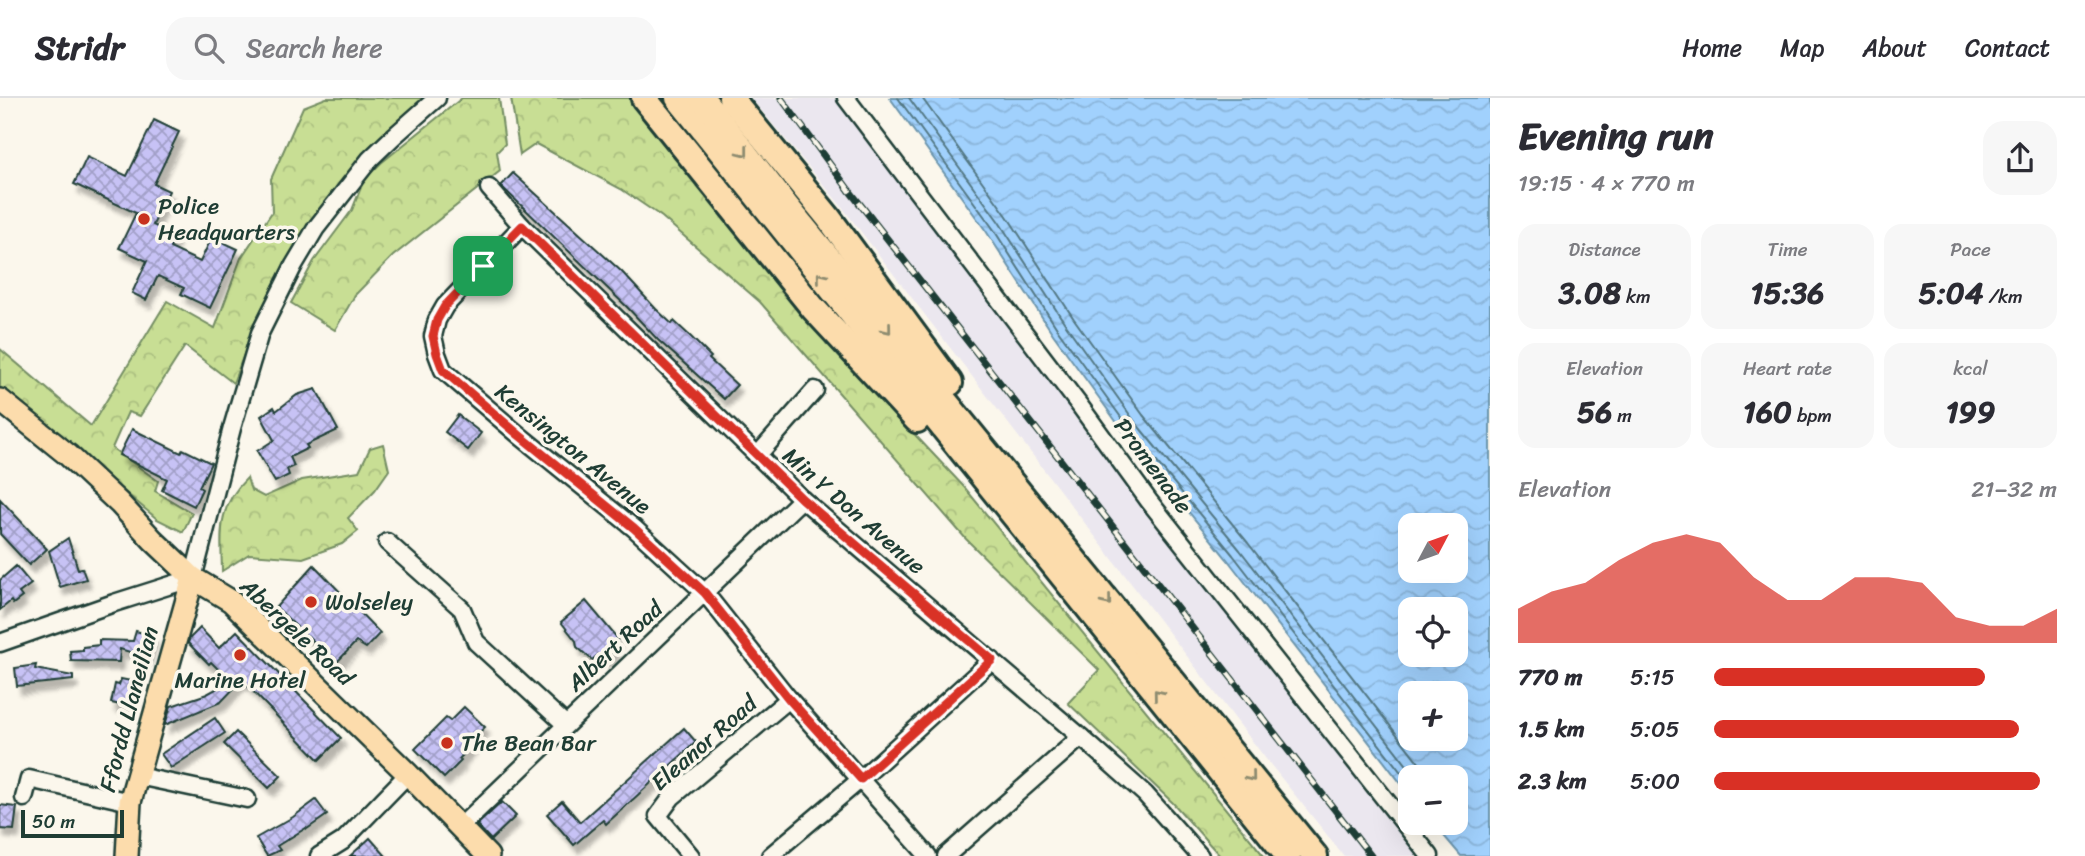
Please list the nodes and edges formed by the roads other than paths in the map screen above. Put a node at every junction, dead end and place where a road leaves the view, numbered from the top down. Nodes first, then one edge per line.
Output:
1 (437, 98) edge
2 (644, 98) edge
3 (678, 98) edge
4 (702, 98) edge
5 (731, 98) edge
6 (846, 98) edge
7 (489, 188) dead end
8 (522, 226) junction
9 (816, 390) dead end
10 (0, 400) edge
11 (757, 457) junction
12 (802, 499) junction
13 (387, 542) dead end
14 (1071, 571) junction
15 (193, 578) junction
16 (705, 593) junction
17 (0, 643) edge
18 (992, 660) junction
19 (789, 699) junction
20 (565, 724) junction
21 (1081, 737) junction
22 (408, 774) junction
23 (138, 775) junction
24 (861, 779) junction
25 (24, 798) dead end
26 (247, 799) dead end
27 (130, 802) junction
28 (460, 827) junction
29 (127, 856) edge
30 (319, 856) edge
31 (488, 856) edge
32 (691, 856) edge
33 (770, 856) edge
34 (928, 856) edge
35 (946, 856) edge
36 (1200, 856) edge
37 (1288, 856) edge
38 (1315, 856) edge
39 (1430, 856) edge

1 - 15 street
2 - 14 highway
14 -> 3 highway
4 -> 14 highway
5 - 14 highway
6 - 39 street, Promenade
7 - 8 street, Min Y Don Avenue
8 - 11 street, Min Y Don Avenue
8 - 16 street, Kensington Avenue
9 - 11 street
10 - 15 main road, Abergele Road
11 - 12 street, Min Y Don Avenue
12 - 16 street, Albert Road
12 - 18 street, Min Y Don Avenue
13 - 20 street
37 -> 14 highway
14 -> 38 highway
15 - 17 street
15 - 22 main road, Abergele Road
15 - 23 main road, Ffordd Llaneilian
16 - 19 street, Kensington Avenue
16 - 20 street, Albert Road
18 - 21 street, Min Y Don Avenue
18 - 24 street
19 - 24 street, Kensington Avenue
19 - 32 street, Eleanor Road
20 - 28 street, Albert Road
21 - 35 street
21 - 36 street, Min Y Don Avenue
22 - 28 main road, Abergele Road
22 - 30 street
23 - 26 street
23 - 27 main road, Ffordd Llaneilian
24 - 33 street
24 - 34 street, Kensington Avenue
25 - 27 street
27 - 29 main road, Ffordd Llaneilian
28 - 31 main road, Abergele Road

